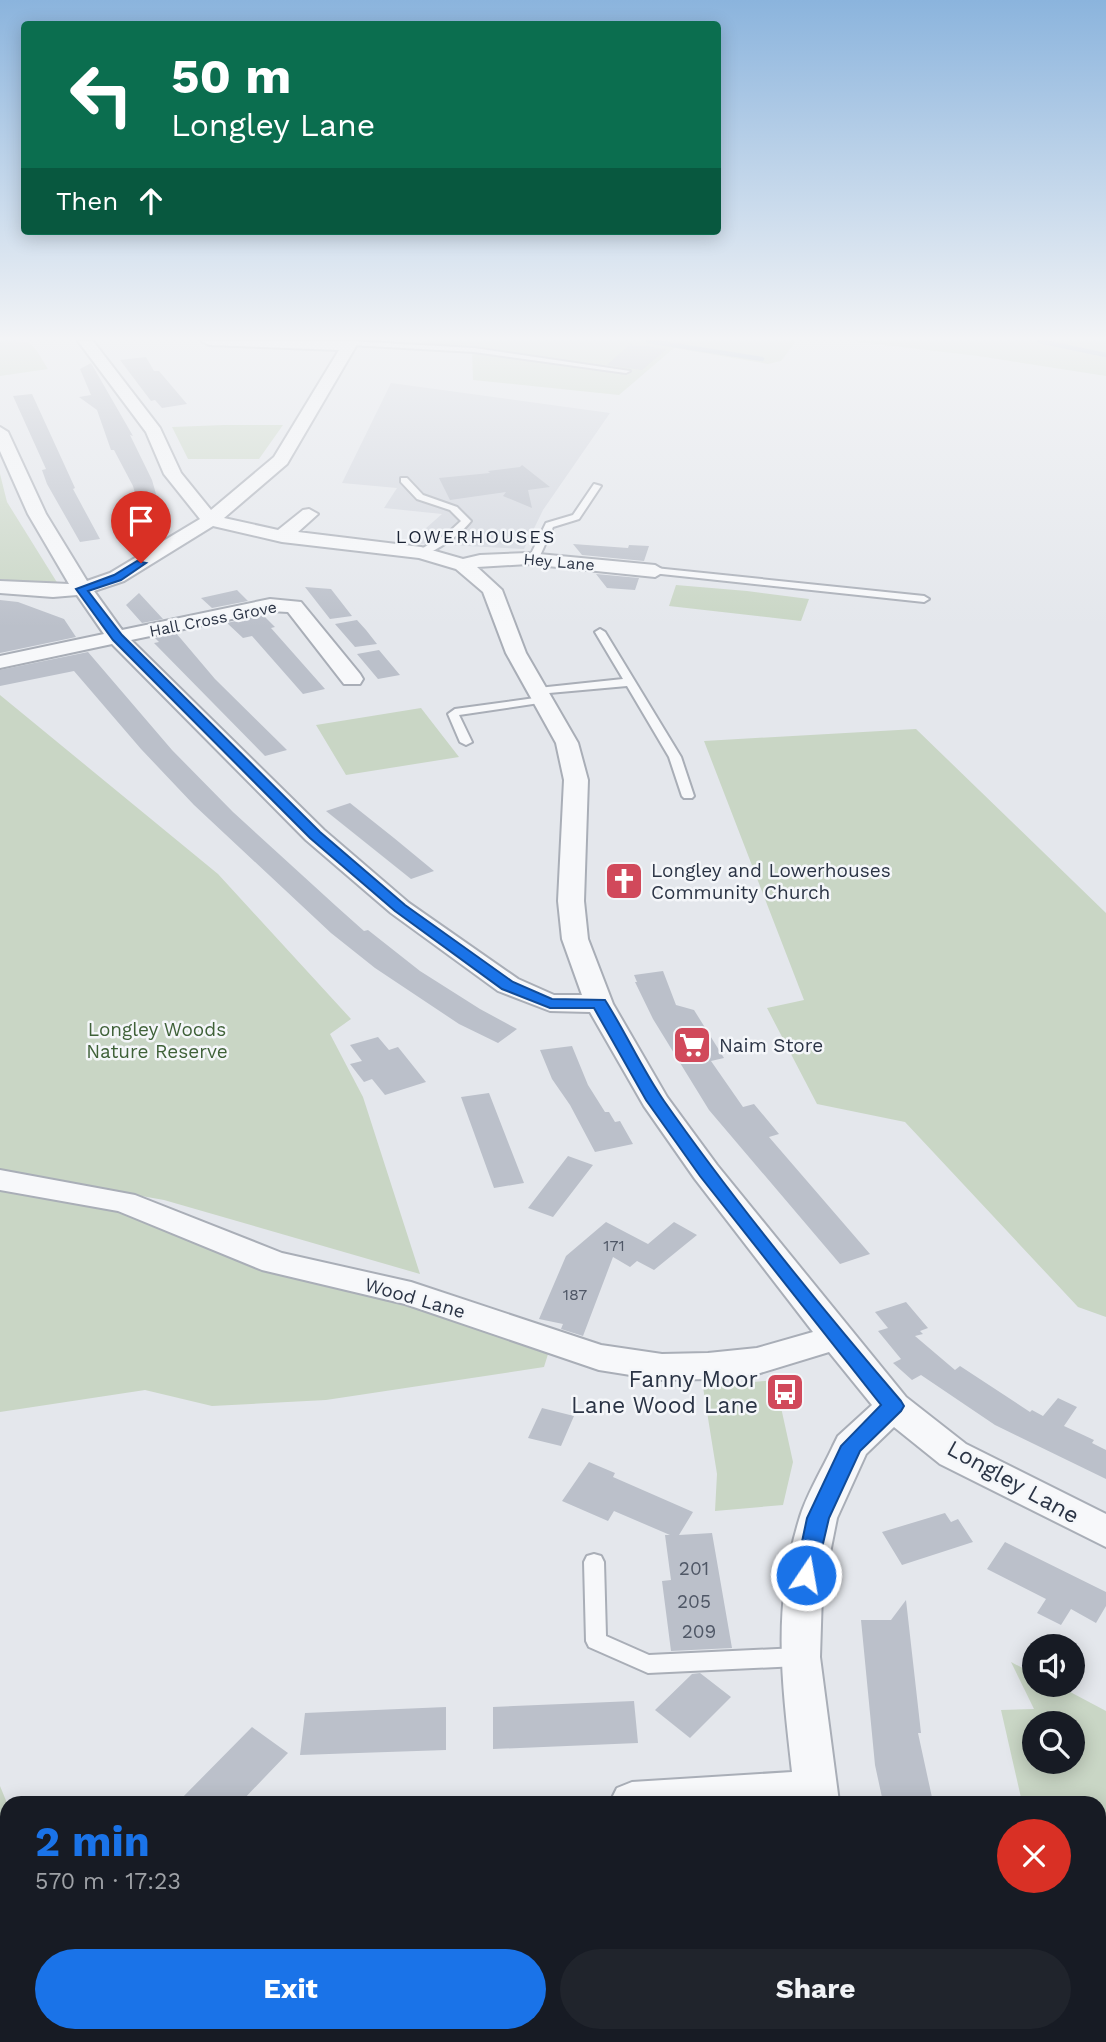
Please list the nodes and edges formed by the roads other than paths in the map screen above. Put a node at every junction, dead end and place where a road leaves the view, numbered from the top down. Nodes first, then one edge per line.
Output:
1 (156, 436) edge
2 (295, 436) edge
3 (1, 439) edge
4 (404, 480) dead end
5 (597, 486) dead end
6 (309, 514) dead end
7 (210, 520) junction
8 (282, 536) junction
9 (421, 553) junction
10 (534, 560) junction
11 (463, 565) junction
12 (655, 570) joint
13 (0, 587) edge
14 (82, 589) junction
15 (924, 599) dead end
16 (600, 632) dead end
17 (117, 638) junction
18 (0, 662) edge
19 (352, 679) dead end
20 (630, 682) junction
21 (540, 695) junction
22 (466, 742) dead end
23 (688, 796) dead end
24 (599, 1004) junction
25 (0, 1180) edge
26 (836, 1337) junction
27 (893, 1406) junction
28 (1106, 1532) edge
29 (594, 1562) dead end
30 (800, 1657) junction
31 (816, 1796) edge

1 - 7 street
2 - 7 street
3 - 14 street
4 - 9 lane
5 - 10 lane
6 - 8 street
7 - 8 street
7 - 14 street
8 - 9 street
9 - 11 street
10 - 11 street, Hey Lane
10 - 12 street, Hey Lane
11 - 21 street, Longley Lane
12 - 15 lane
13 - 14 street
14 - 17 street
16 - 20 lane
17 - 18 street, Hall Cross Grove
17 - 19 street, Hall Cross Grove
17 - 24 street
20 - 21 lane
20 - 23 lane
21 - 22 lane
21 - 24 street, Longley Lane
24 - 26 street, Longley Lane
25 - 26 street, Wood Lane
26 - 27 street, Longley Lane
27 - 28 street, Longley Lane
27 - 30 street
29 - 30 lane
30 - 31 street

